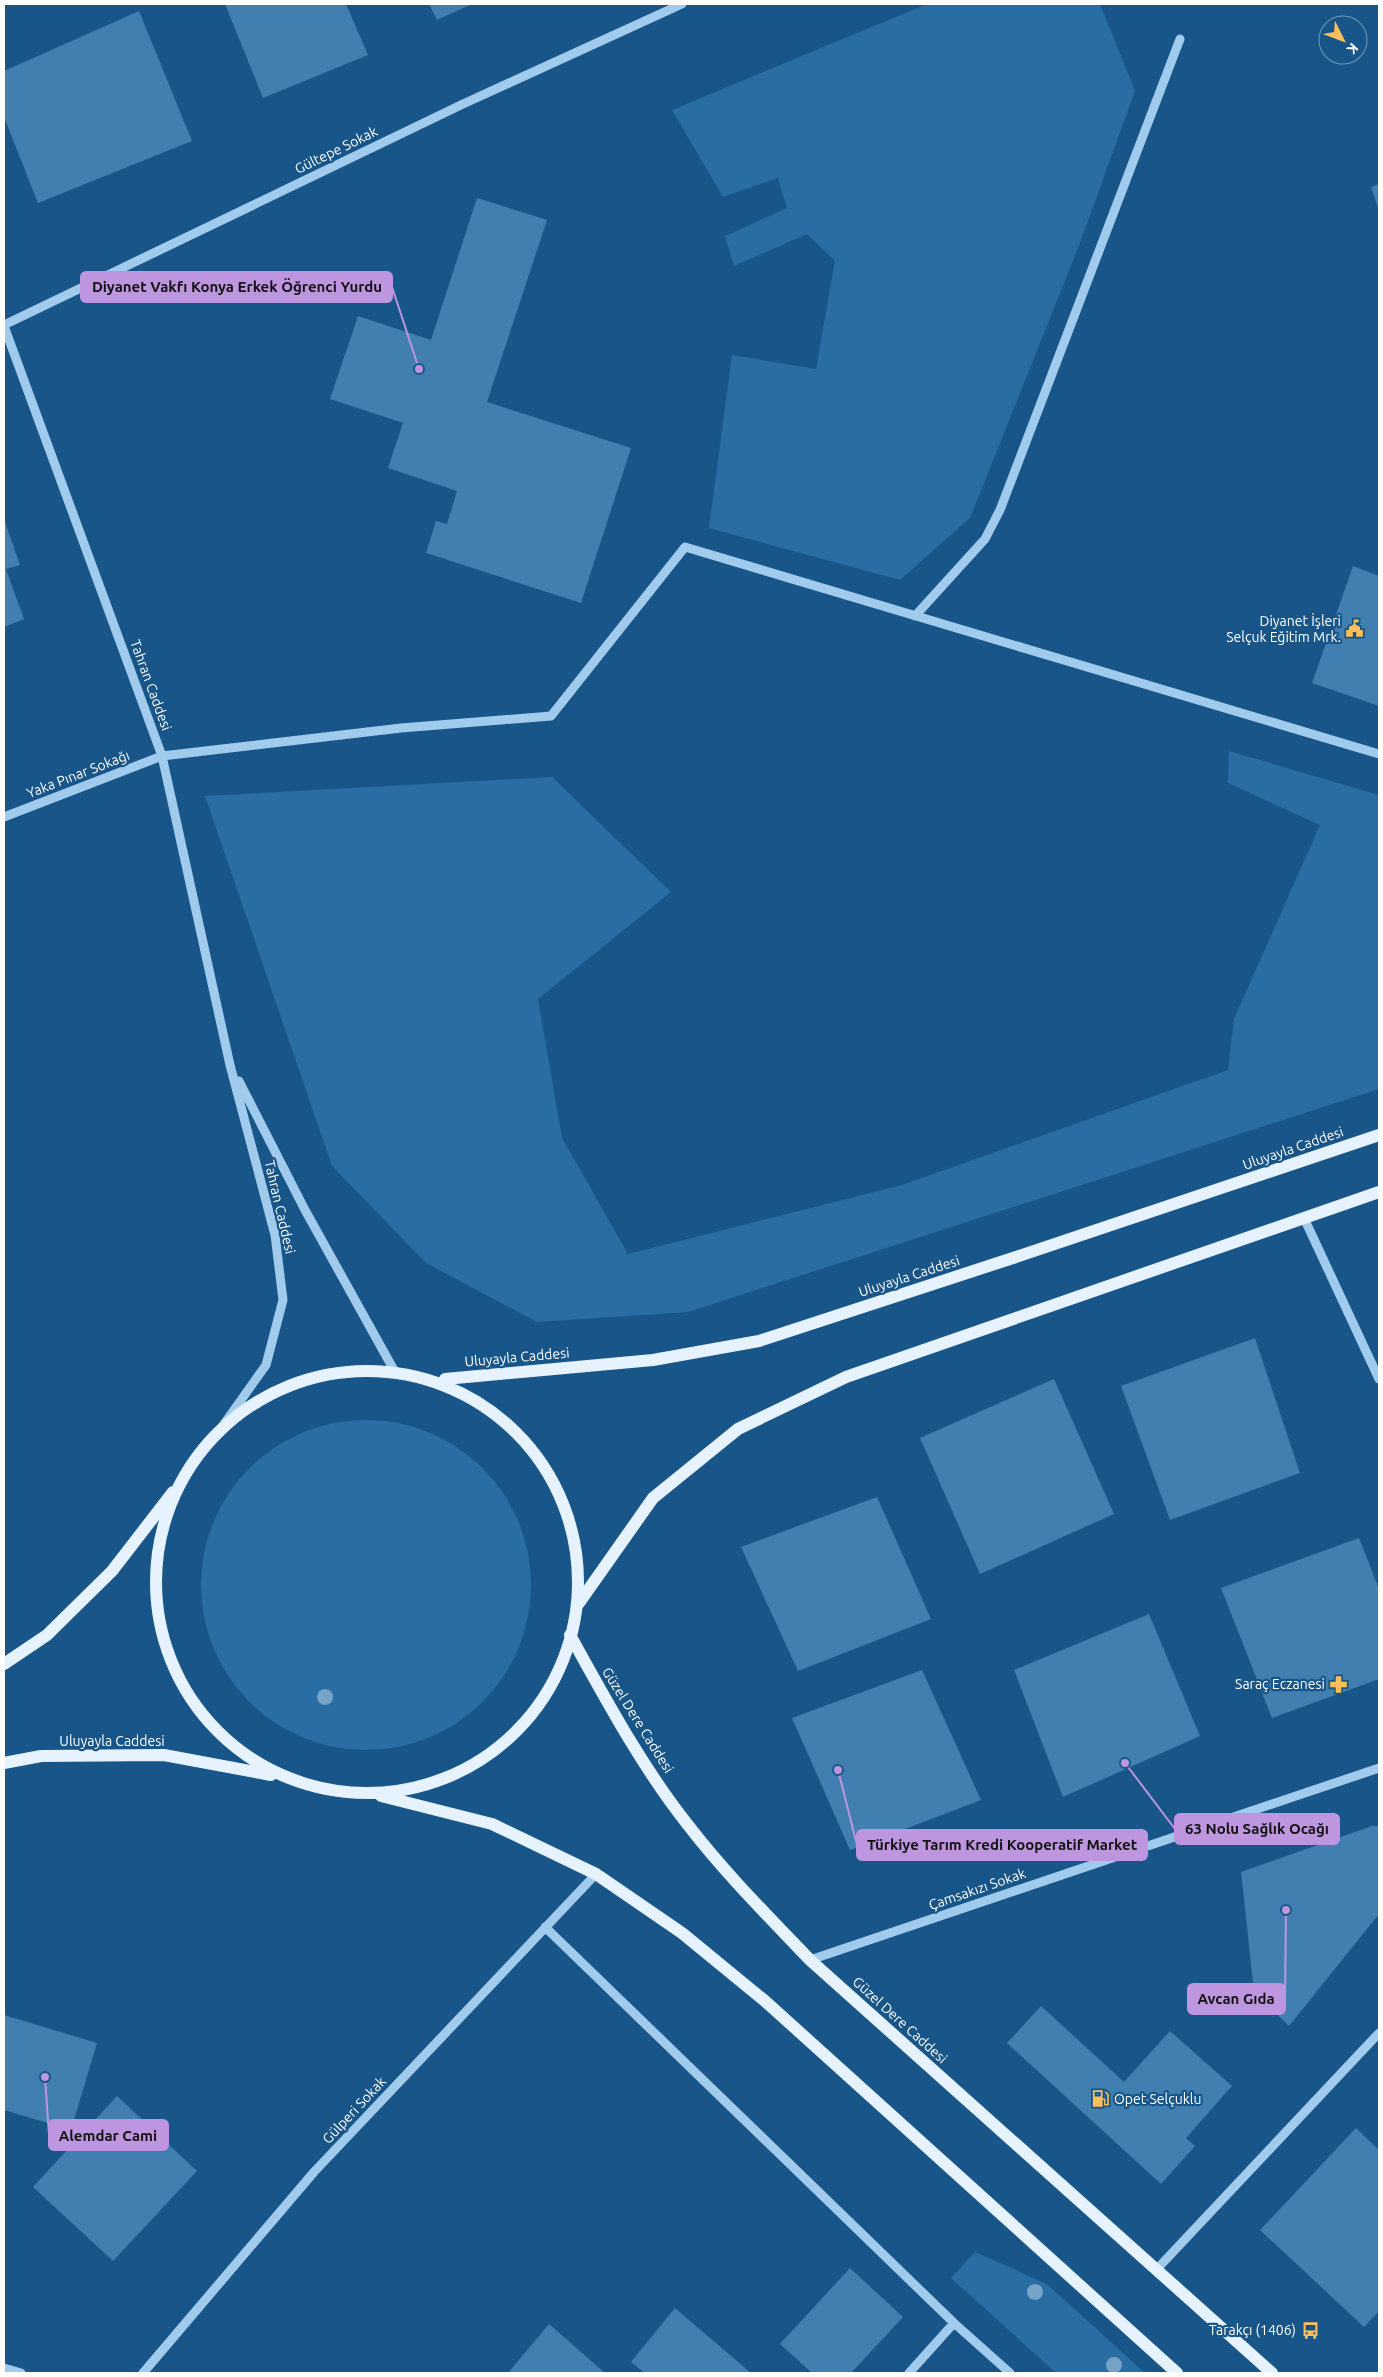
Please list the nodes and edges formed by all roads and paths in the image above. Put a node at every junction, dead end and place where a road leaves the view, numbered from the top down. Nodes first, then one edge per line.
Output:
1 (682, 4) edge
2 (1180, 38) dead end
3 (4, 325) edge
4 (915, 616) junction
5 (1379, 754) edge
6 (162, 756) junction
7 (4, 817) edge
8 (230, 1065) junction
9 (1379, 1135) edge
10 (1379, 1192) edge
11 (1304, 1218) junction
12 (395, 1372) junction
13 (1379, 1379) edge
14 (433, 1380) junction
15 (219, 1431) junction
16 (182, 1480) junction
17 (579, 1603) junction
18 (570, 1635) junction
19 (4, 1664) edge
20 (4, 1763) edge
21 (1379, 1768) edge
22 (280, 1776) junction
23 (377, 1795) junction
24 (596, 1874) junction
25 (545, 1927) junction
26 (810, 1960) junction
27 (1379, 2033) edge
28 (1157, 2269) junction
29 (954, 2323) junction
30 (4, 2368) edge
31 (21, 2373) edge
32 (143, 2373) edge
33 (909, 2373) edge
34 (1010, 2373) edge
35 (1177, 2373) edge
36 (1272, 2373) edge

1 - 3 street, Gültepe Sokak
2 - 4 street
3 - 6 street, Tahran Caddesi
4 - 5 street
4 - 6 street, Yaka Pınar Sokağı
6 - 7 street, Yaka Pınar Sokağı
6 - 8 street, Tahran Caddesi
8 - 12 street, Tahran Caddesi
8 - 15 street, Tahran Caddesi
9 - 14 main road, Uluyayla Caddesi
10 - 11 main road
11 - 13 street
11 - 17 main road
12 - 14 main road
12 - 15 main road
14 - 17 main road
15 - 16 main road
16 - 19 main road
16 - 22 main road
17 - 18 main road
18 - 23 main road
18 - 26 main road, Güzel Dere Caddesi
20 - 22 main road, Uluyayla Caddesi
21 - 26 street, Çamsakızı Sokak
22 - 23 main road
23 - 24 main road
24 - 25 street, Gülperi Sokak
24 - 35 main road
25 - 29 street
25 - 32 street, Gülperi Sokak
26 - 28 main road, Güzel Dere Caddesi
27 - 28 street
28 - 36 main road, Güzel Dere Caddesi
29 - 33 street
29 - 34 street
30 - 31 street

